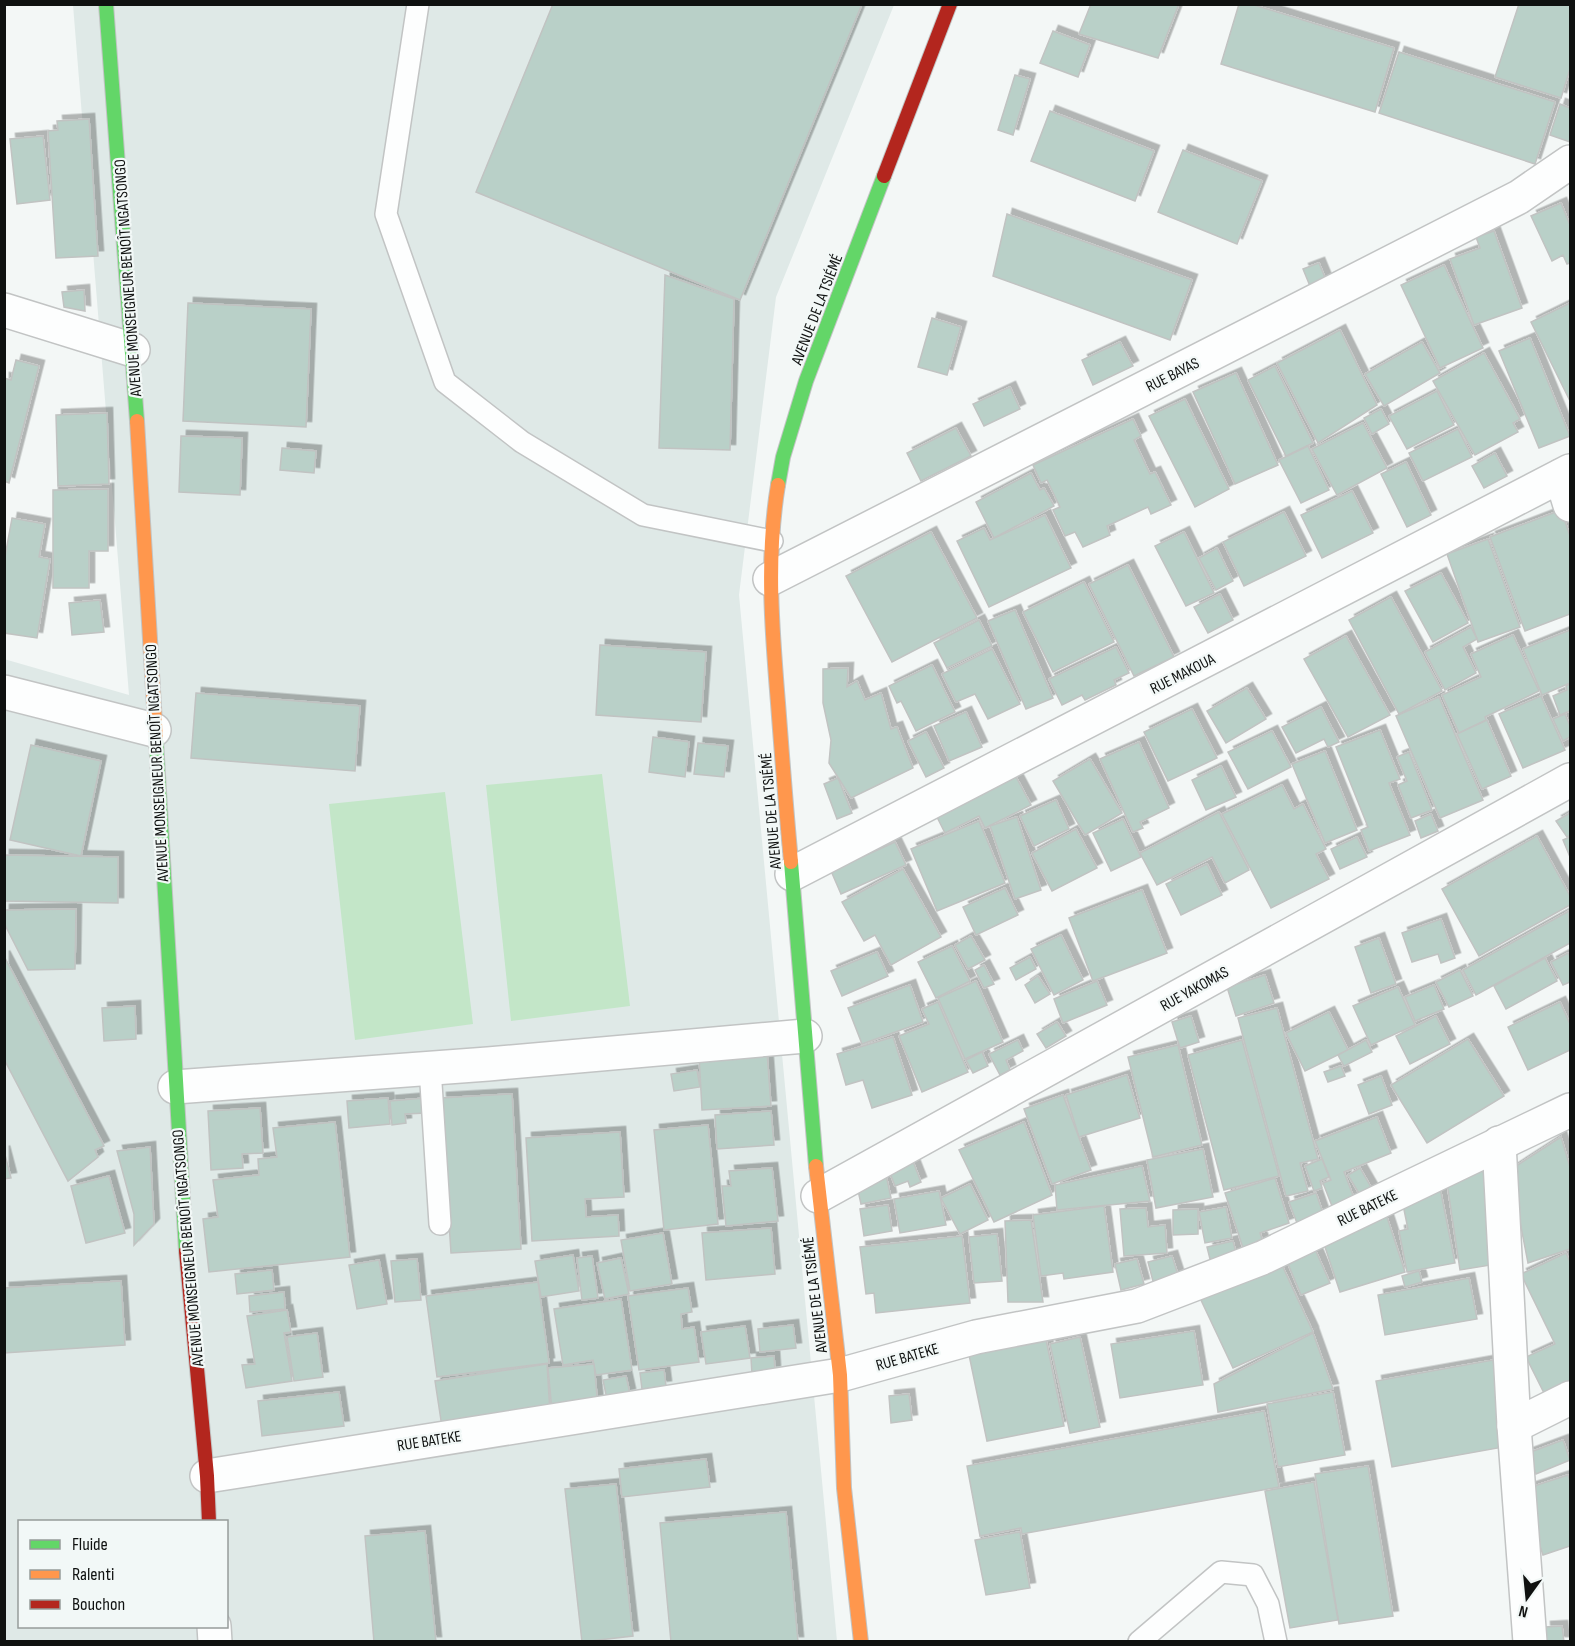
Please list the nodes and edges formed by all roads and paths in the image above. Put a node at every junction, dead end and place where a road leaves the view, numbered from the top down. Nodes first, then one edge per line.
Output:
1 (106, 4) edge
2 (418, 4) edge
3 (950, 4) edge
4 (1570, 162) edge
5 (5, 309) edge
6 (133, 350) junction
7 (1567, 484) edge
8 (772, 541) junction
9 (770, 579) junction
10 (4, 692) edge
11 (154, 730) junction
12 (1570, 780) edge
13 (792, 874) junction
14 (805, 1036) junction
15 (430, 1068) junction
16 (175, 1087) junction
17 (1570, 1110) edge
18 (1499, 1143) junction
19 (818, 1196) junction
20 (440, 1224) dead end
21 (840, 1376) junction
22 (1570, 1398) edge
23 (1514, 1426) junction
24 (207, 1476) junction
25 (209, 1520) edge
26 (861, 1641) edge
27 (1139, 1641) edge
28 (1276, 1641) edge
29 (1530, 1641) edge

1 - 6 main road, AVENUE MONSEIGNEUR BENOÎT NGATSONGO
2 - 8 lane
3 - 8 main road, AVENUE DE LA TSIÉMÉ
4 - 9 street, RUE BAYAS
5 - 6 street
6 - 11 main road, AVENUE MONSEIGNEUR BENOÎT NGATSONGO
7 - 13 street, RUE MAKOUA
8 - 9 main road, AVENUE DE LA TSIÉMÉ
9 - 13 main road, AVENUE DE LA TSIÉMÉ
10 - 11 street
11 - 16 main road, AVENUE MONSEIGNEUR BENOÎT NGATSONGO
12 - 19 street, RUE YAKOMAS
13 - 14 main road, AVENUE DE LA TSIÉMÉ
14 - 15 street
14 - 19 main road, AVENUE DE LA TSIÉMÉ
15 - 16 street
15 - 20 lane
16 - 24 main road, AVENUE MONSEIGNEUR BENOÎT NGATSONGO
17 - 18 street, RUE BATEKE
18 - 21 street, RUE BATEKE
18 - 23 street
19 - 21 main road, AVENUE DE LA TSIÉMÉ
21 - 24 street, RUE BATEKE
21 - 26 main road, AVENUE DE LA TSIÉMÉ
22 - 23 street
23 - 29 street
24 - 25 main road, AVENUE MONSEIGNEUR BENOÎT NGATSONGO
27 - 28 lane

